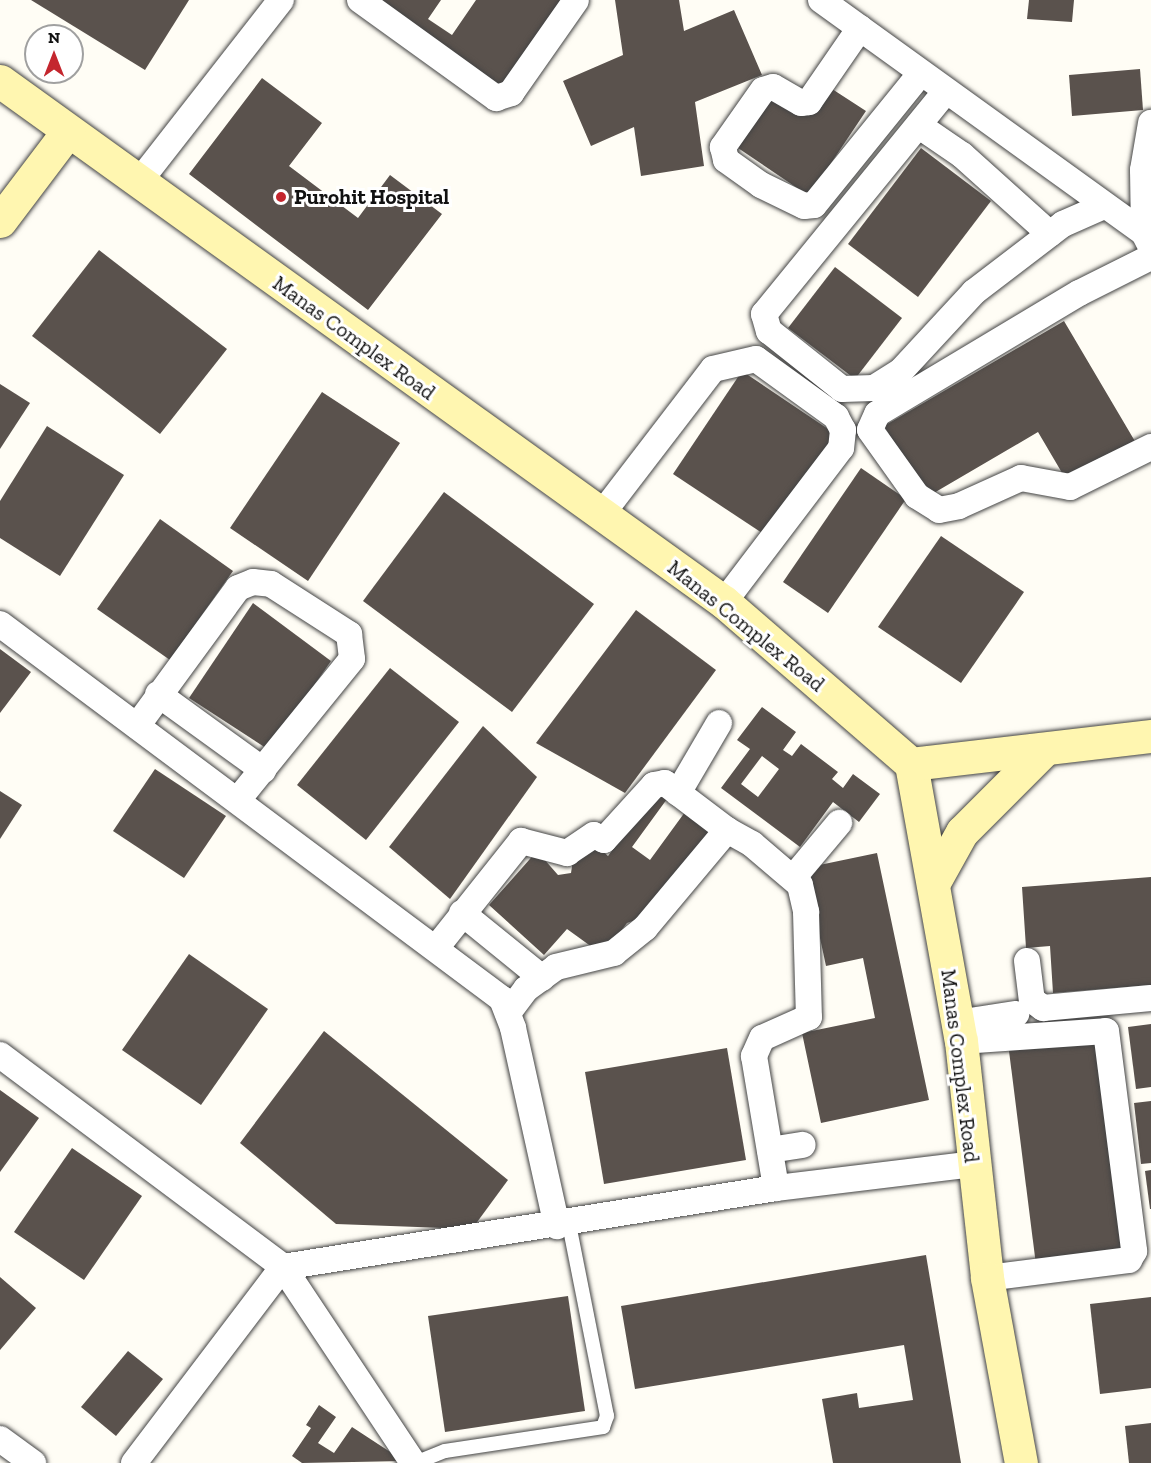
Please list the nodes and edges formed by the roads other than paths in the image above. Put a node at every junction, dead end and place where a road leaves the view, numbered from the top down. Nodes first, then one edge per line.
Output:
1 (281, 0) edge
2 (360, 0) edge
3 (576, 0) edge
4 (830, 3) edge
5 (860, 28) junction
6 (921, 73) junction
7 (0, 81) edge
8 (946, 91) junction
9 (1151, 123) edge
10 (921, 127) junction
11 (68, 131) junction
12 (138, 183) junction
13 (1104, 206) junction
14 (0, 221) edge
15 (1050, 234) junction
16 (1149, 246) edge
17 (1151, 447) edge
18 (601, 515) junction
19 (724, 602) junction
20 (0, 624) edge
21 (158, 694) junction
22 (719, 723) dead end
23 (137, 726) junction
24 (1151, 736) edge
25 (1045, 749) junction
26 (911, 764) junction
27 (263, 770) junction
28 (678, 793) junction
29 (238, 800) junction
30 (839, 823) dead end
31 (727, 830) junction
32 (793, 878) junction
33 (933, 884) junction
34 (462, 913) junction
35 (436, 948) junction
36 (1027, 961) dead end
37 (542, 978) junction
38 (1151, 998) edge
39 (508, 1013) junction
40 (1016, 1014) dead end
41 (959, 1032) junction
42 (0, 1055) edge
43 (803, 1144) dead end
44 (770, 1150) junction
45 (973, 1164) junction
46 (776, 1188) junction
47 (563, 1225) junction
48 (283, 1267) junction
49 (987, 1278) junction
50 (0, 1438) edge
51 (33, 1463) edge
52 (134, 1463) edge
53 (414, 1463) edge
54 (1021, 1463) edge

1 - 12 street
2 - 3 street
4 - 5 street
5 - 6 street
5 - 6 street
6 - 8 street
7 - 11 street, Manas Complex Road
8 - 10 street
8 - 13 street
9 - 16 street
10 - 15 street
10 - 15 street
11 - 12 street, Manas Complex Road
11 - 14 street
12 - 18 street, Manas Complex Road
13 - 15 street
13 - 16 street
16 - 17 street
18 - 19 street, Manas Complex Road
18 - 19 street
19 - 26 street, Manas Complex Road
20 - 23 street
21 - 23 street
21 - 27 street
21 - 27 street
22 - 28 street
23 - 29 street
24 - 25 street
25 - 26 street
25 - 33 street
26 - 33 street, Manas Complex Road
27 - 29 street
28 - 31 street
28 - 34 street
29 - 35 street
30 - 32 street
31 - 32 street
31 - 37 street
32 - 44 street
33 - 41 street, Manas Complex Road
34 - 35 street
34 - 37 street
35 - 39 street
36 - 38 street
37 - 39 street
39 - 47 street
40 - 41 street
41 - 45 street, Manas Complex Road
41 - 49 street
42 - 48 street
43 - 44 street
44 - 46 street
45 - 46 street
45 - 49 street, Manas Complex Road
46 - 47 street
47 - 48 street
47 - 53 lane
48 - 52 street
48 - 53 street
49 - 54 street, Manas Complex Road
50 - 51 street

